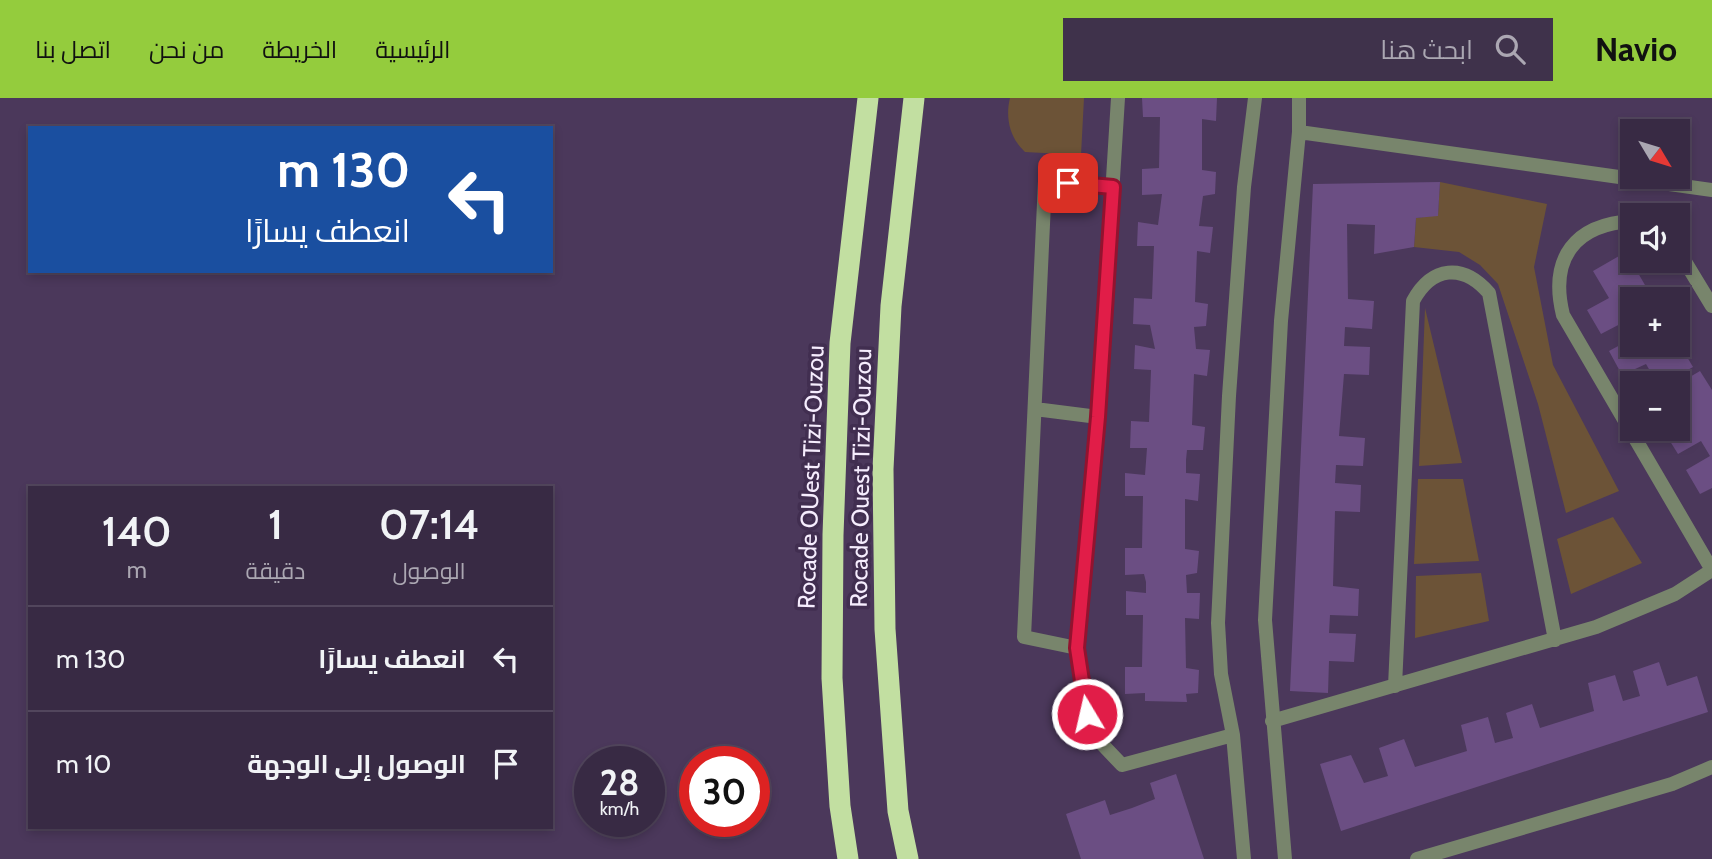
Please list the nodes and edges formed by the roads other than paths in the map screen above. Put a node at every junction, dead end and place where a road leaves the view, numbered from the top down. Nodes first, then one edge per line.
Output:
1 (868, 98) edge
2 (914, 98) edge
3 (1118, 98) edge
4 (1255, 98) edge
5 (1299, 98) edge
6 (1299, 132) junction
7 (1113, 187) junction
8 (1712, 190) edge
9 (1620, 222) edge
10 (1690, 270) edge
11 (1712, 306) edge
12 (1035, 409) junction
13 (1098, 417) junction
14 (1712, 570) edge
15 (1555, 640) junction
16 (1077, 648) junction
17 (1395, 686) junction
18 (1272, 721) junction
19 (1233, 735) junction
20 (1712, 767) edge
21 (848, 859) edge
22 (908, 859) edge
23 (1244, 859) edge
24 (1285, 859) edge
25 (1417, 859) edge

1 - 21 highway, Rocade OUest Tizi-Ouzou
2 - 22 highway, Rocade Ouest Tizi-Ouzou
3 - 7 street
4 - 19 street
5 - 6 street
6 - 8 street
6 - 18 street
7 - 12 street
7 - 13 street
9 - 14 street
10 - 11 street
12 - 13 street
12 - 16 street
13 - 16 street
14 - 15 street
15 - 17 street
15 - 17 street
16 - 19 street
17 - 18 street
18 - 24 street
19 - 23 street
20 - 25 street

